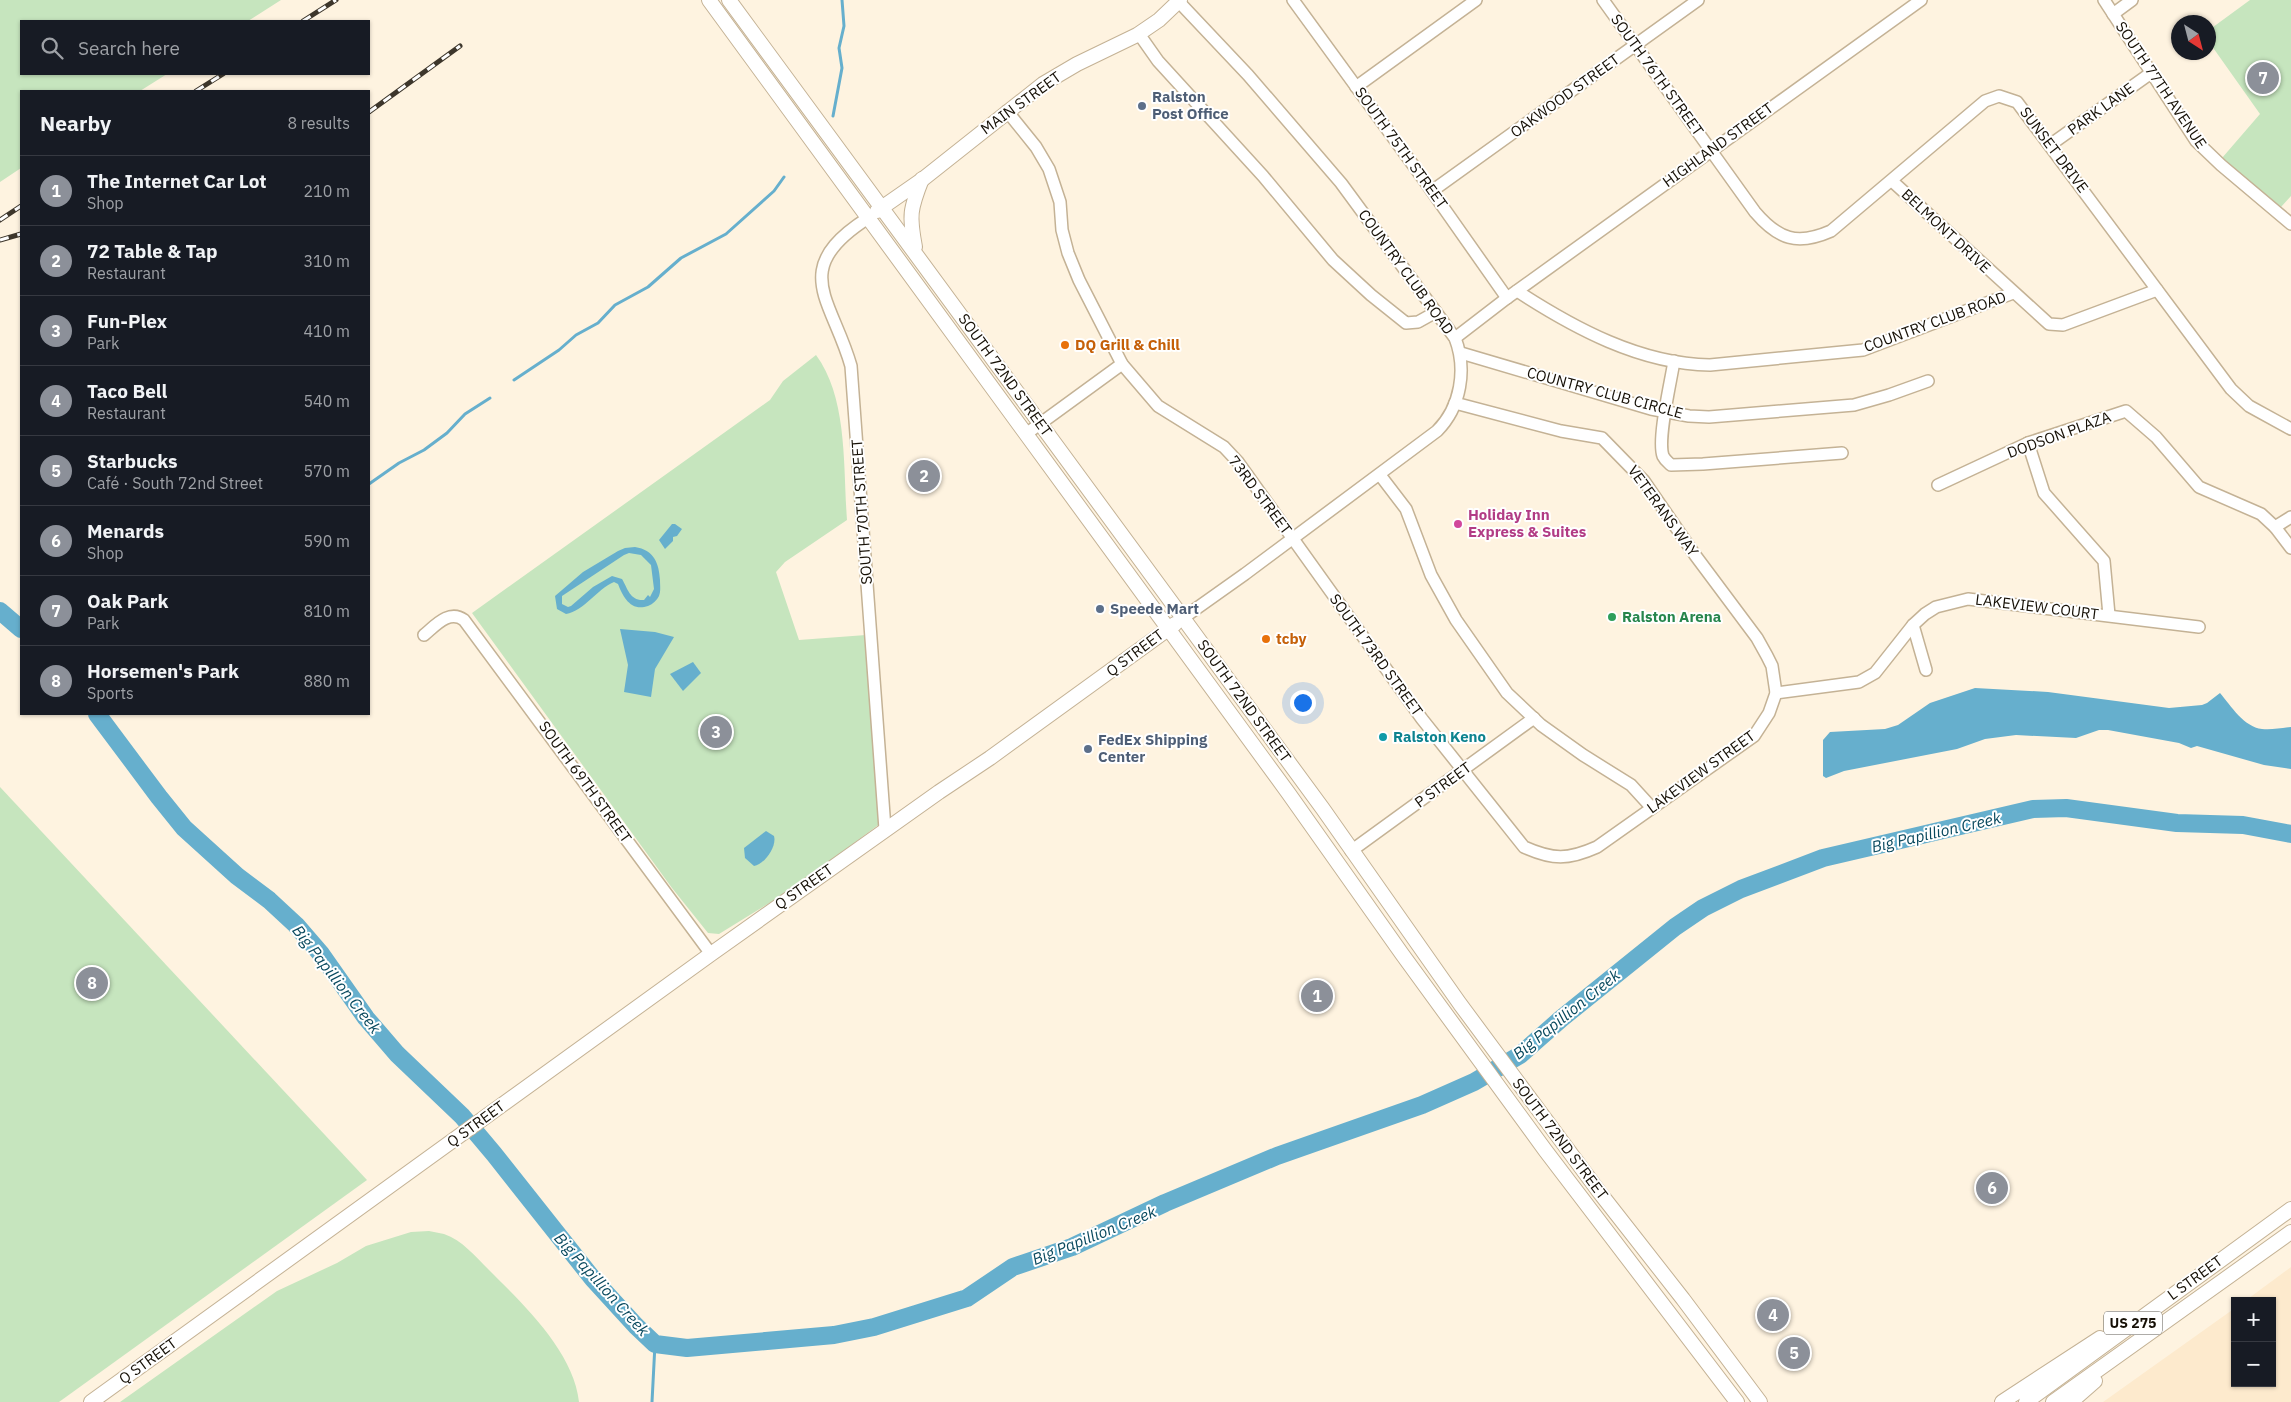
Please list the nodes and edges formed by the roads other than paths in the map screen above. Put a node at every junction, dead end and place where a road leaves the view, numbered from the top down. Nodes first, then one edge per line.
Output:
1 (709, 0) edge
2 (729, 0) edge
3 (1293, 0) edge
4 (1476, 0) edge
5 (1603, 0) edge
6 (1698, 0) edge
7 (2104, 0) edge
8 (2132, 0) edge
9 (1180, 1) edge
10 (1916, 1) edge
11 (2113, 14) junction
12 (1139, 34) junction
13 (1636, 45) junction
14 (2151, 73) junction
15 (1356, 87) junction
16 (1007, 111) junction
17 (2050, 145) junction
18 (1711, 150) junction
19 (923, 178) junction
20 (1892, 181) junction
21 (1432, 191) junction
22 (883, 207) junction
23 (868, 218) junction
24 (2291, 224) edge
25 (916, 253) junction
26 (2157, 290) junction
27 (2013, 293) junction
28 (1512, 294) junction
29 (1436, 312) junction
30 (1455, 338) junction
31 (1461, 353) junction
32 (1674, 361) junction
33 (1122, 364) junction
34 (1928, 382) dead end
35 (1455, 403) junction
36 (1665, 411) junction
37 (1041, 424) junction
38 (2291, 429) edge
39 (1026, 434) junction
40 (2028, 443) junction
41 (1842, 453) dead end
42 (1380, 475) junction
43 (1938, 485) dead end
44 (2291, 517) edge
45 (2275, 527) junction
46 (1293, 539) junction
47 (2291, 548) edge
48 (2109, 616) junction
49 (1183, 618) junction
50 (1913, 625) junction
51 (2199, 627) dead end
52 (1168, 628) junction
53 (424, 635) dead end
54 (1926, 670) dead end
55 (1776, 693) junction
56 (1534, 718) junction
57 (1463, 771) junction
58 (1289, 794) junction
59 (1652, 808) junction
60 (886, 829) junction
61 (1351, 851) junction
62 (1542, 855) joint
63 (711, 954) junction
64 (2291, 1209) edge
65 (2291, 1232) edge
66 (2150, 1311) junction
67 (2154, 1329) junction
68 (91, 1402) edge
69 (1738, 1402) edge
70 (1760, 1402) edge
71 (2002, 1402) edge
72 (2026, 1402) edge
73 (2052, 1402) edge
74 (2071, 1402) edge

1 - 23 main road, SOUTH 72ND STREET
2 - 22 main road, SOUTH 72ND STREET
3 - 15 street, SOUTH 75TH STREET
4 - 15 street
5 - 13 street, SOUTH 76TH STREET
6 - 13 street, OAKWOOD STREET
7 - 11 street, SOUTH 77TH AVENUE
8 - 11 street
9 - 12 main road, MAIN STREET
9 - 29 street, COUNTRY CLUB ROAD
10 - 18 street, HIGHLAND STREET
11 - 14 street, SOUTH 77TH AVENUE
12 - 16 main road, MAIN STREET
12 - 29 street
13 - 18 street, SOUTH 76TH STREET
13 - 21 street, OAKWOOD STREET
14 - 17 street, PARK LANE
14 - 24 street, SOUTH 77TH AVENUE
15 - 21 street, SOUTH 75TH STREET
16 - 19 main road, MAIN STREET
16 - 33 street, 73RD STREET
17 - 20 street, SUNSET DRIVE
17 - 26 street, SUNSET DRIVE
18 - 20 street, SUNSET DRIVE
18 - 28 street, HIGHLAND STREET
19 - 22 main road, MAIN STREET
19 - 25 main road
20 - 27 street, BELMONT DRIVE
21 - 28 street, SOUTH 75TH STREET
22 - 23 main road, MAIN STREET
22 - 25 main road, SOUTH 72ND STREET
23 - 39 main road, SOUTH 72ND STREET
23 - 60 street, SOUTH 70TH STREET
25 - 37 main road, SOUTH 72ND STREET
26 - 27 street, BELMONT DRIVE
26 - 38 street, SUNSET DRIVE
27 - 32 street, COUNTRY CLUB ROAD
28 - 30 street, COUNTRY CLUB ROAD
28 - 32 street, COUNTRY CLUB ROAD
29 - 30 street, COUNTRY CLUB ROAD
30 - 31 street, Q STREET
31 - 35 street, Q STREET
31 - 36 street, COUNTRY CLUB CIRCLE
32 - 36 street
33 - 37 street
33 - 46 street, 73RD STREET
34 - 36 street, COUNTRY CLUB CIRCLE
35 - 42 street, Q STREET
35 - 55 street, VETERANS WAY
36 - 41 street
37 - 39 street
37 - 49 main road, SOUTH 72ND STREET
39 - 52 main road, SOUTH 72ND STREET
40 - 43 street, DODSON PLAZA
40 - 45 street, DODSON PLAZA
40 - 48 street
42 - 46 street, Q STREET
42 - 56 street
44 - 45 street
45 - 47 street
46 - 49 street, Q STREET
46 - 57 street, SOUTH 73RD STREET
48 - 50 street, LAKEVIEW COURT
48 - 51 street, LAKEVIEW COURT
49 - 52 main road, Q STREET
49 - 61 main road, SOUTH 72ND STREET
50 - 54 street
50 - 55 street, LAKEVIEW COURT
52 - 58 main road, SOUTH 72ND STREET
52 - 60 main road, Q STREET
53 - 63 street, SOUTH 69TH STREET
55 - 59 street, LAKEVIEW STREET
56 - 57 street, P STREET
56 - 59 street
57 - 61 street, P STREET
57 - 62 street, SOUTH 73RD STREET
58 - 61 main road
58 - 69 main road, SOUTH 72ND STREET
59 - 62 street, LAKEVIEW STREET
60 - 63 main road, Q STREET
61 - 70 main road, SOUTH 72ND STREET
63 - 68 main road, Q STREET
64 - 66 main road, L STREET / US 275
65 - 67 main road, L STREET / US 275
66 - 71 main road
66 - 72 main road, L STREET / US 275
67 - 73 main road, L STREET / US 275
67 - 74 main road

